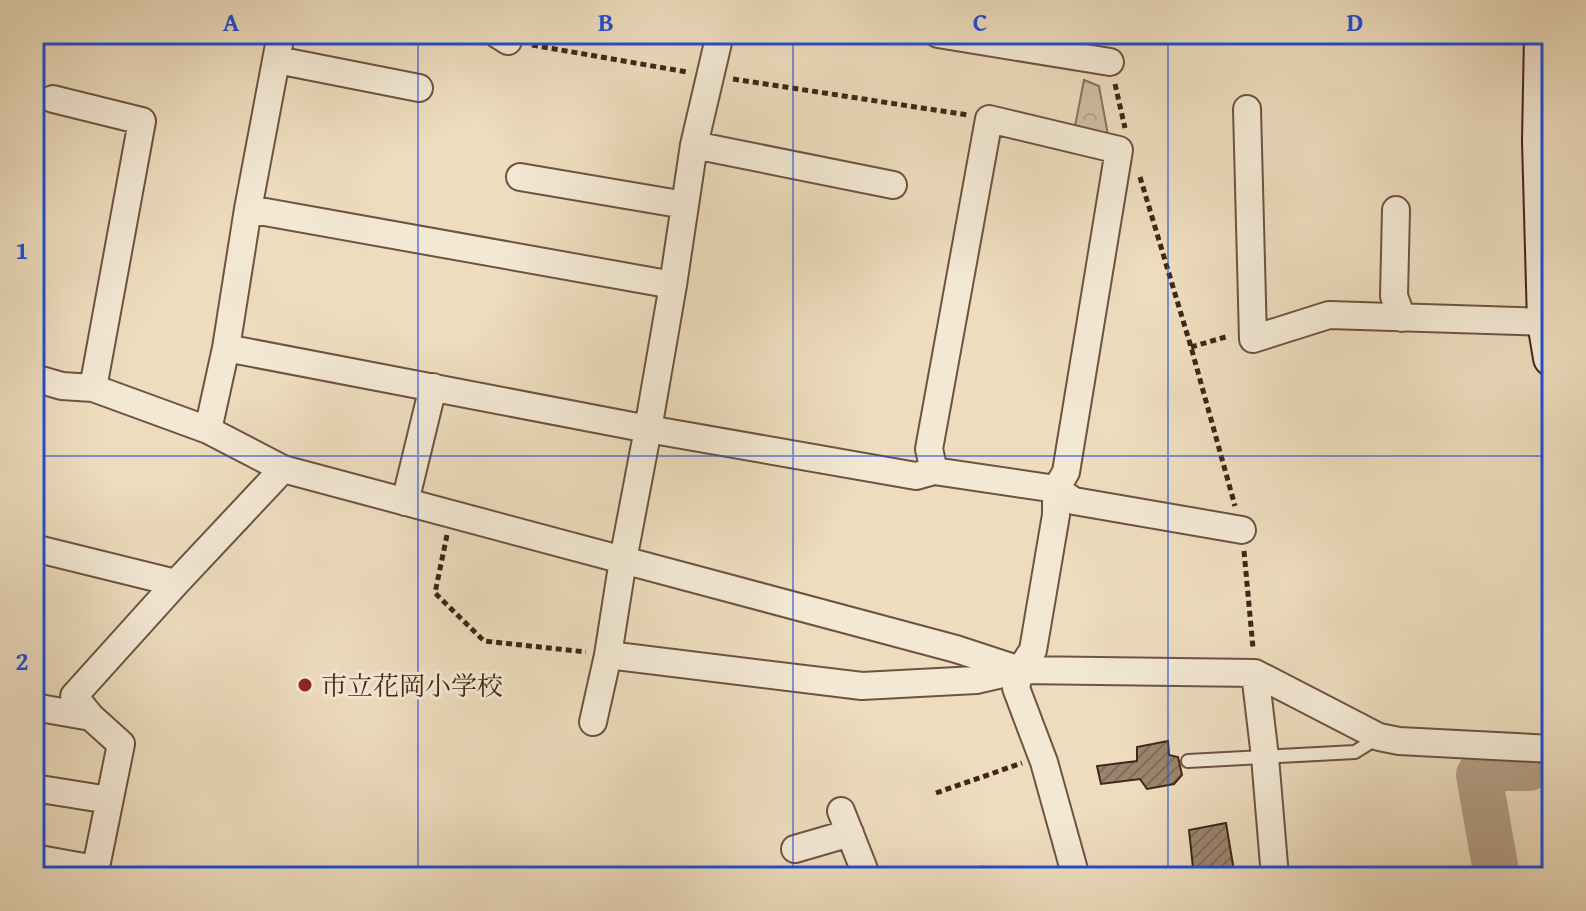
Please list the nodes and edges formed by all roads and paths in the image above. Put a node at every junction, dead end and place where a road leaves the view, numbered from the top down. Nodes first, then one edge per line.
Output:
1 (281, 34) edge
2 (720, 34) edge
3 (938, 34) edge
4 (1543, 34) edge
5 (502, 38) edge
6 (277, 60) junction
7 (1110, 62) joint
8 (709, 75) junction
9 (419, 88) dead end
10 (53, 99) dead end
11 (1247, 109) dead end
12 (989, 119) junction
13 (694, 145) junction
14 (1119, 150) junction
15 (520, 177) dead end
16 (893, 185) dead end
17 (685, 205) junction
18 (248, 209) junction
19 (1396, 210) dead end
20 (1548, 220) edge
21 (673, 285) junction
22 (1402, 318) junction
23 (1546, 322) junction
24 (1253, 328) junction
25 (1191, 347) junction
26 (226, 348) junction
27 (1552, 358) edge
28 (34, 378) edge
29 (433, 387) junction
30 (93, 388) junction
31 (648, 429) junction
32 (208, 430) junction
33 (283, 469) junction
34 (934, 471) junction
35 (1056, 489) junction
36 (405, 502) junction
37 (451, 515) junction
38 (1242, 530) junction
39 (34, 548) edge
40 (623, 560) junction
41 (176, 583) junction
42 (608, 655) junction
43 (1020, 670) junction
44 (1255, 673) junction
45 (34, 707) edge
46 (91, 717) junction
47 (593, 722) dead end
48 (1379, 737) junction
49 (1039, 749) junction
50 (1552, 749) edge
51 (1265, 757) junction
52 (1188, 761) dead end
53 (34, 788) edge
54 (936, 793) dead end
55 (109, 800) junction
56 (795, 849) dead end
57 (34, 858) edge
58 (981, 866) dead end
59 (95, 873) edge
60 (867, 877) edge
61 (985, 877) edge
62 (1076, 877) edge
63 (1275, 877) edge

1 - 6 street
2 - 8 street
3 - 7 street
4 - 20 main road
5 - 8 path
6 - 9 street
6 - 18 street
7 - 14 path
8 - 12 path
8 - 13 street
10 - 30 street
11 - 24 street
12 - 14 street
12 - 34 street
13 - 16 street
13 - 17 street
14 - 25 path
14 - 35 street
15 - 17 street
17 - 21 street
18 - 21 street
18 - 26 street
19 - 22 street
20 - 23 main road
21 - 31 street
22 - 23 street
22 - 24 street
23 - 27 main road
24 - 25 path
25 - 38 path
26 - 29 street
26 - 32 street
28 - 30 street
29 - 31 street
29 - 36 street
30 - 32 street
31 - 34 street
31 - 40 street
32 - 33 street
33 - 36 street
33 - 41 street
34 - 35 street
35 - 38 street
35 - 43 street
36 - 37 street
37 - 40 street
37 - 42 path
38 - 44 path
39 - 41 street
40 - 42 street
40 - 43 street
41 - 46 street
42 - 43 street
42 - 47 street
43 - 44 street
43 - 49 street
44 - 48 street
44 - 51 street
45 - 46 street
46 - 55 street
48 - 50 street
48 - 51 lane
49 - 54 path
49 - 62 street
51 - 52 lane
51 - 63 street
53 - 55 street
55 - 59 street
56 - 60 street
57 - 59 street
58 - 61 path

